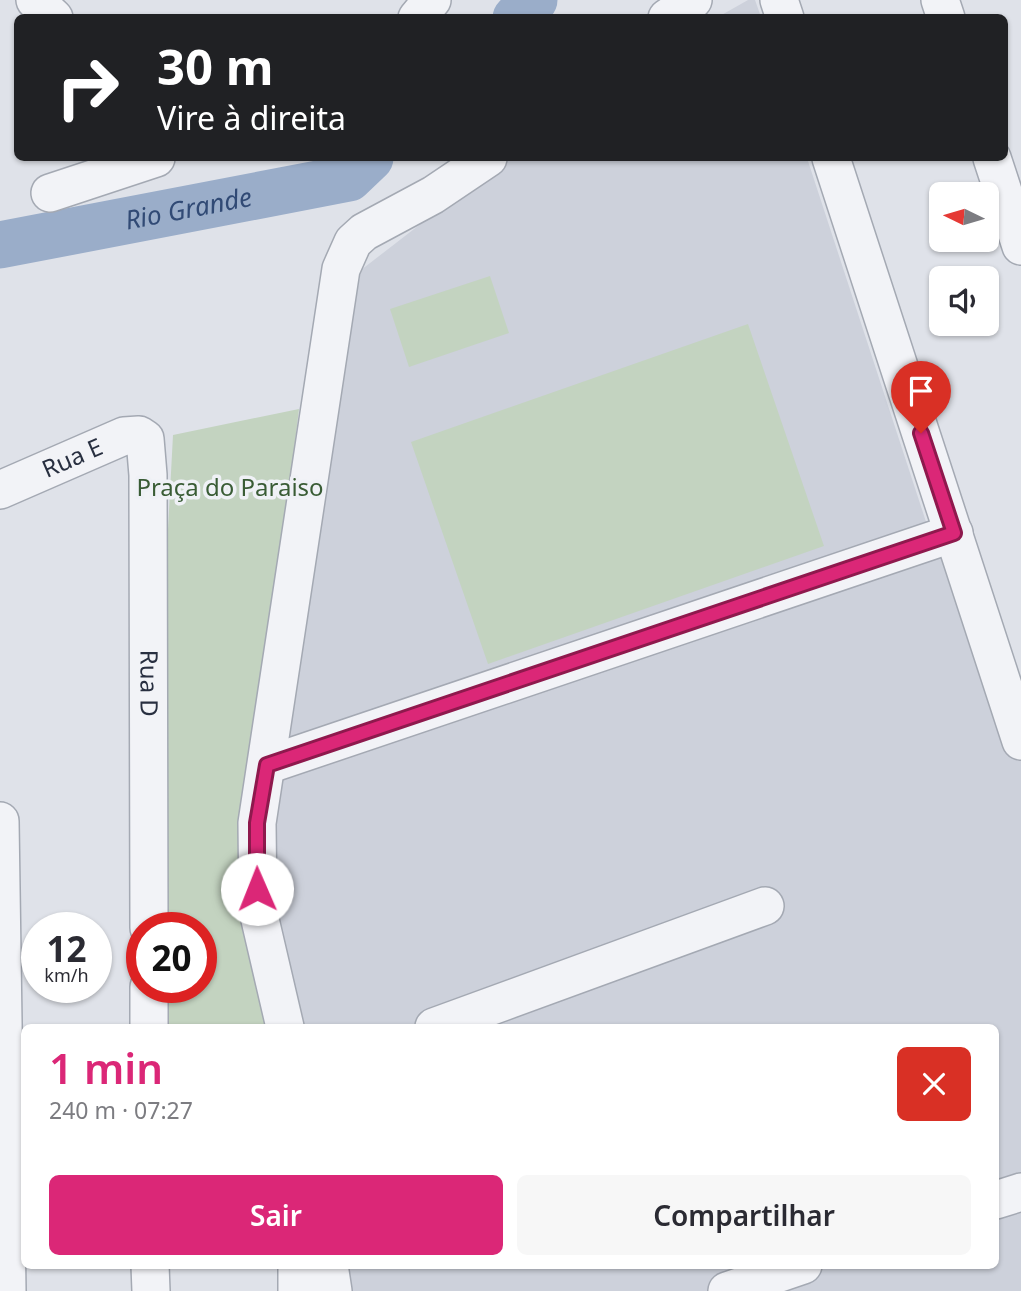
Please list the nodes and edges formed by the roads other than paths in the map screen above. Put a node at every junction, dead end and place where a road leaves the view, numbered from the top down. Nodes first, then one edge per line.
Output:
1 (35, 0) edge
2 (432, 0) edge
3 (693, 0) edge
4 (50, 14) edge
5 (420, 14) edge
6 (673, 14) edge
7 (147, 161) edge
8 (484, 161) edge
9 (832, 161) edge
10 (993, 161) edge
11 (50, 193) dead end
12 (1021, 246) edge
13 (145, 439) joint
14 (0, 490) edge
15 (954, 533) junction
16 (1021, 741) edge
17 (267, 765) junction
18 (0, 821) edge
19 (765, 906) dead end
20 (149, 912) edge
21 (149, 1003) edge
22 (149, 1024) edge
23 (284, 1024) edge
24 (442, 1024) edge
25 (1021, 1192) edge
26 (999, 1199) edge
27 (11, 1204) edge
28 (150, 1269) edge
29 (297, 1269) edge
30 (329, 1269) edge
31 (791, 1269) edge
32 (7, 1291) edge
33 (150, 1291) edge
34 (297, 1291) edge
35 (332, 1291) edge
36 (727, 1291) edge

1 - 4 street
2 - 5 street
3 - 6 street
7 - 11 street
8 - 17 street
9 - 15 street
10 - 12 street
13 - 14 street, Rua E
13 - 20 street, Rua D
15 - 16 street
15 - 17 street
17 - 23 street
18 - 27 street
19 - 24 street
21 - 22 street
25 - 26 street
27 - 32 street
28 - 33 street
29 - 34 street
30 - 35 street
31 - 36 street

